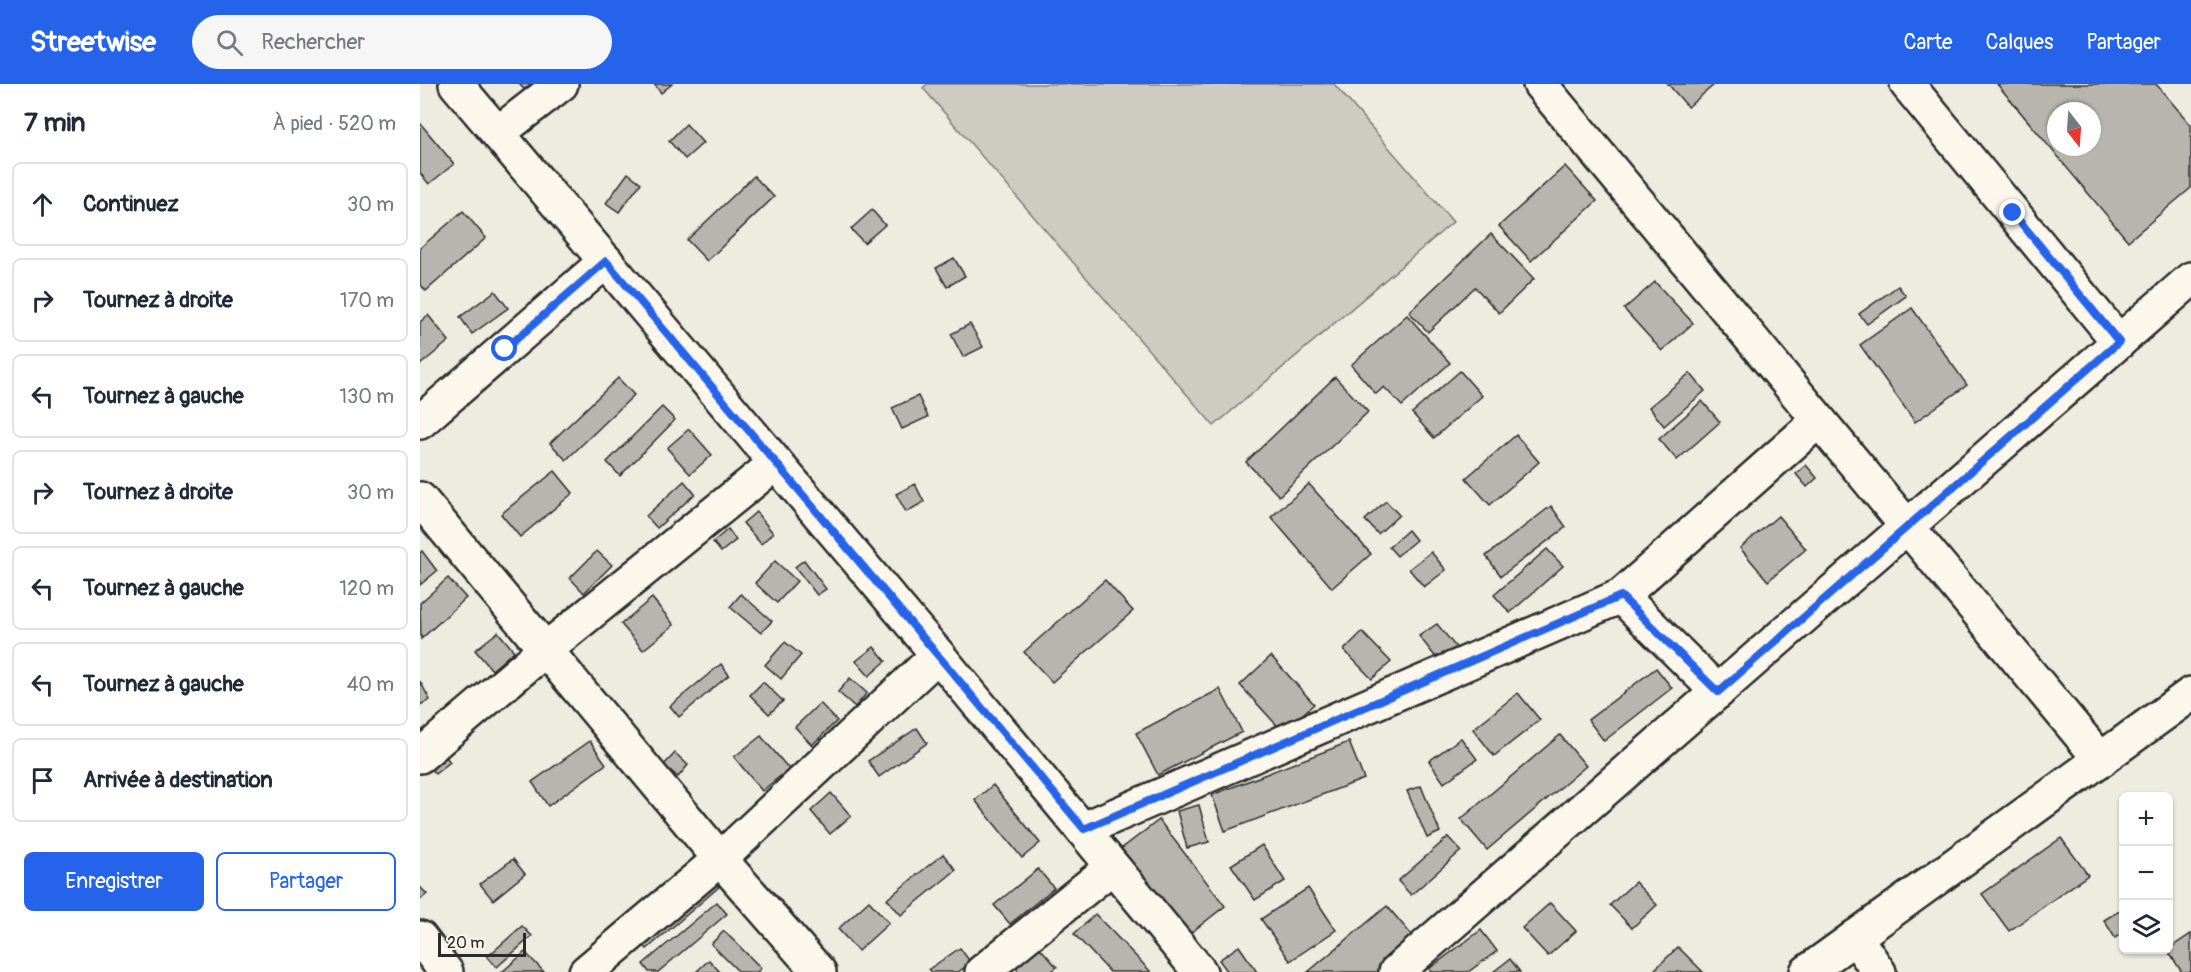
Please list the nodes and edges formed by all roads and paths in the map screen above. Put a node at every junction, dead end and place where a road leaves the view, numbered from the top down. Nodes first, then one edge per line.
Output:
1 (456, 84) edge
2 (561, 84) edge
3 (1540, 84) edge
4 (1906, 84) edge
5 (498, 133) junction
6 (606, 261) junction
7 (2191, 279) edge
8 (2119, 342) junction
9 (1818, 421) junction
10 (420, 422) edge
11 (776, 463) junction
12 (420, 499) edge
13 (1909, 526) junction
14 (1621, 596) junction
15 (546, 649) junction
16 (938, 655) junction
17 (1718, 692) junction
18 (2191, 694) edge
19 (420, 756) edge
20 (2101, 759) junction
21 (1084, 829) junction
22 (720, 859) junction
23 (1112, 867) junction
24 (1855, 937) junction
25 (420, 938) edge
26 (446, 972) edge
27 (586, 972) edge
28 (819, 972) edge
29 (982, 972) edge
30 (1200, 972) edge
31 (1396, 972) edge
32 (1807, 972) edge
33 (1879, 972) edge

1 - 5 street
2 - 5 street
3 - 9 street
4 - 8 street
5 - 6 street
6 - 10 street
6 - 11 street
7 - 8 street
8 - 13 street
9 - 13 street
9 - 14 street
11 - 15 street
11 - 16 street
12 - 15 street
13 - 17 street
13 - 20 street
14 - 17 street
14 - 21 street
15 - 19 street
15 - 22 street
16 - 21 street
16 - 22 street
17 - 31 street
18 - 20 street
20 - 24 street
21 - 23 street
22 - 27 street
22 - 28 street
23 - 29 street
23 - 30 street
24 - 32 street
24 - 33 street
25 - 26 street

